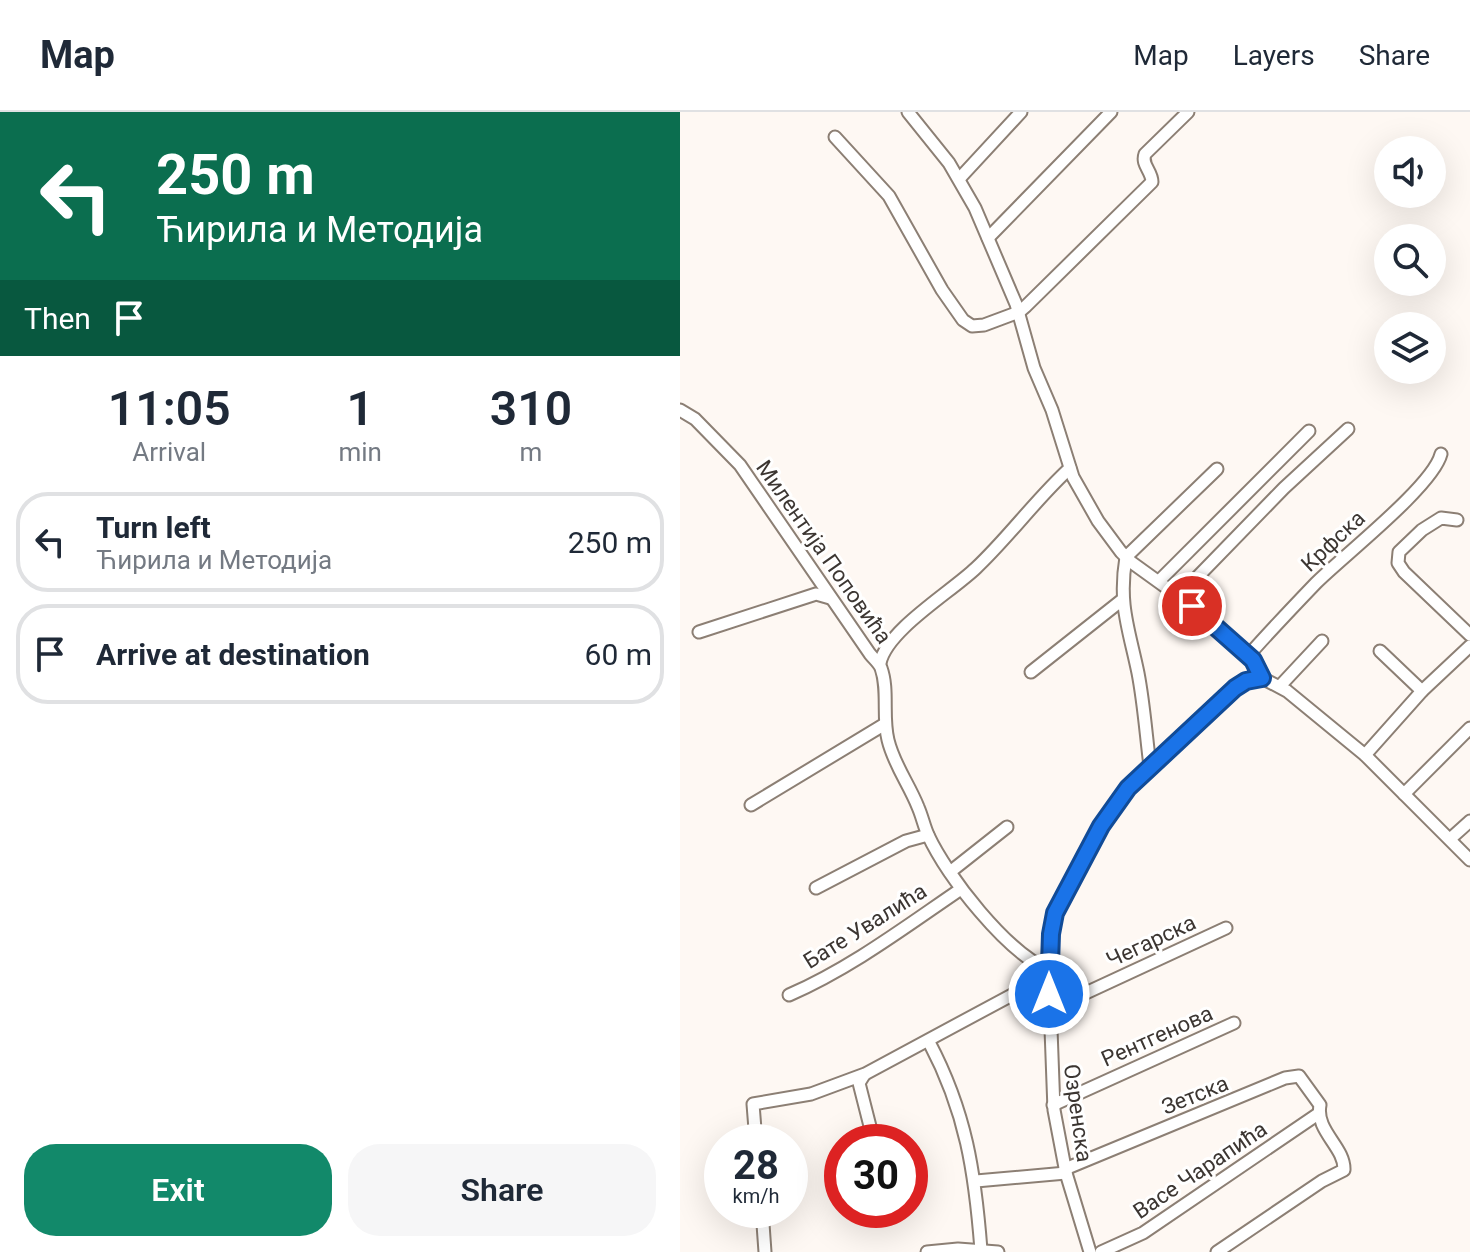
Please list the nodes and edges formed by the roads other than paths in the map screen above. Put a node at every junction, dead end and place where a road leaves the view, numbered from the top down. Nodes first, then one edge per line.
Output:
1 (908, 112) edge
2 (1021, 112) edge
3 (1111, 112) edge
4 (1188, 112) edge
5 (835, 137) dead end
6 (959, 179) junction
7 (988, 238) junction
8 (1019, 312) junction
9 (680, 410) edge
10 (1348, 429) dead end
11 (1309, 431) dead end
12 (1441, 454) dead end
13 (1070, 468) junction
14 (1217, 469) dead end
15 (1457, 520) dead end
16 (1126, 557) junction
17 (1159, 581) junction
18 (1179, 596) junction
19 (831, 598) junction
20 (1122, 600) junction
21 (699, 632) dead end
22 (1470, 635) edge
23 (1322, 641) dead end
24 (1470, 646) edge
25 (1380, 651) dead end
26 (1248, 656) junction
27 (880, 663) junction
28 (1031, 672) dead end
29 (1262, 678) junction
30 (1280, 686) junction
31 (1422, 691) junction
32 (885, 724) junction
33 (1470, 728) edge
34 (1365, 755) junction
35 (1150, 766) junction
36 (1404, 794) junction
37 (751, 805) dead end
38 (1470, 821) edge
39 (1007, 827) dead end
40 (928, 835) junction
41 (1450, 839) junction
42 (1470, 860) edge
43 (950, 872) junction
44 (816, 888) dead end
45 (961, 889) junction
46 (1226, 928) dead end
47 (1049, 972) junction
48 (789, 995) dead end
49 (1049, 1010) junction
50 (1234, 1023) dead end
51 (929, 1042) junction
52 (865, 1074) junction
53 (1053, 1105) junction
54 (1318, 1114) junction
55 (755, 1124) edge
56 (869, 1124) edge
57 (1066, 1171) junction
58 (976, 1181) junction
59 (763, 1228) edge
60 (981, 1250) junction
61 (765, 1252) edge
62 (927, 1252) edge
63 (998, 1252) edge
64 (1090, 1252) edge
65 (1101, 1252) edge
66 (1217, 1252) edge

1 - 6 street
2 - 6 street
3 - 7 street
4 - 8 street
5 - 8 street
6 - 7 street
7 - 8 street
8 - 13 street
9 - 19 street, Милентија Поповића
10 - 18 street
11 - 17 street
12 - 26 street, Крфска
13 - 16 street
13 - 27 street
14 - 16 street
15 - 22 street
16 - 17 street
16 - 20 street
17 - 18 street
18 - 26 street
19 - 21 street
19 - 27 street, Милентија Поповића
20 - 28 street
20 - 35 street
23 - 30 street
24 - 31 street
25 - 31 street
26 - 29 street
27 - 32 street, Милентија Поповића
29 - 30 street
29 - 35 street, Озренска
30 - 34 street
31 - 34 street
32 - 37 street
32 - 40 street, Милентија Поповића
33 - 36 street
34 - 36 street
35 - 47 street, Озренска
36 - 41 street
38 - 41 street
39 - 43 street
40 - 43 street, Милентија Поповића
40 - 44 street
41 - 42 street
43 - 45 street, Милентија Поповића
45 - 47 street, Милентија Поповића
45 - 48 street, Бате Увалића
46 - 49 street, Чегарска
47 - 49 street, Озренска
47 - 51 street
49 - 53 street, Озренска
50 - 53 street, Рентгенова
51 - 52 street
51 - 58 street
52 - 55 street
52 - 56 street
53 - 57 street, Озренска
54 - 57 street, Зетска
54 - 65 street, Васе Чарапића
54 - 66 street
57 - 58 street
57 - 64 street, Озренска
58 - 60 street
59 - 61 street
60 - 62 street
60 - 63 street

